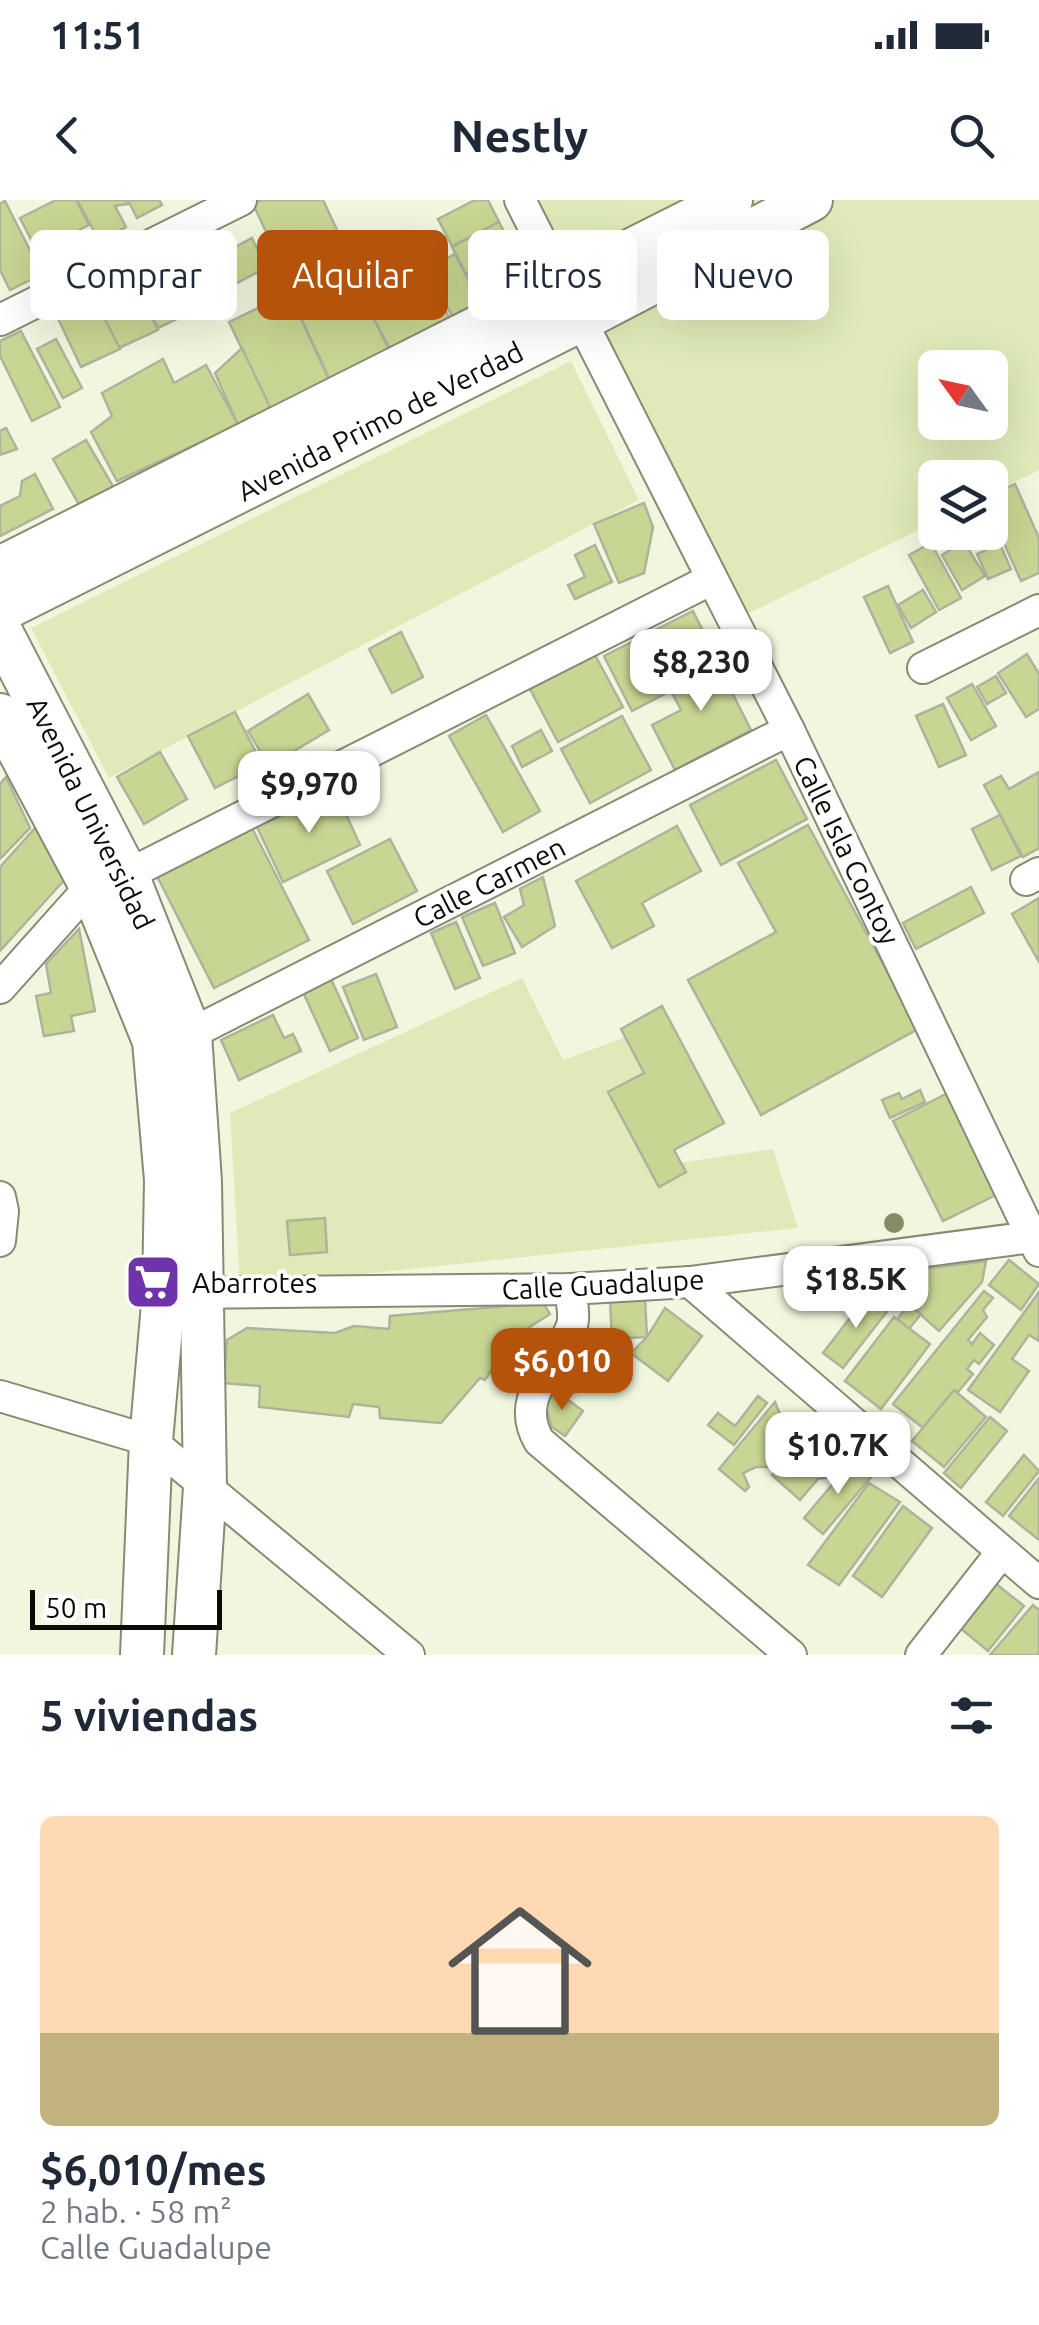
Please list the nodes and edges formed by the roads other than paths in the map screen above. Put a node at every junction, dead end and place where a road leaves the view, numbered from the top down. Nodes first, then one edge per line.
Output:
1 (241, 200) edge
2 (520, 200) edge
3 (731, 200) edge
4 (811, 200) edge
5 (535, 230) edge
6 (637, 261) edge
7 (637, 275) edge
8 (0, 320) edge
9 (534, 320) edge
10 (539, 320) edge
11 (580, 320) edge
12 (0, 568) edge
13 (712, 579) junction
14 (0, 611) edge
15 (1034, 622) edge
16 (0, 630) edge
17 (923, 668) dead end
18 (0, 715) edge
19 (789, 730) junction
20 (109, 880) junction
21 (0, 988) edge
22 (190, 1034) junction
23 (0, 1197) edge
24 (0, 1240) edge
25 (1037, 1241) edge
26 (690, 1282) junction
27 (570, 1288) junction
28 (183, 1293) junction
29 (0, 1396) edge
30 (151, 1441) junction
31 (205, 1487) junction
32 (1002, 1553) junction
33 (1039, 1583) edge
34 (142, 1655) edge
35 (194, 1655) edge
36 (410, 1655) edge
37 (791, 1655) edge
38 (922, 1655) edge

1 - 8 street
2 - 5 street, Calle Isla Contoy
3 - 6 main road, Avenida Primo de Verdad
4 - 7 main road, Avenida Primo de Verdad
9 - 12 main road, Avenida Primo de Verdad
10 - 14 main road, Avenida Primo de Verdad
11 - 13 street, Calle Isla Contoy
13 - 19 street, Calle Isla Contoy
13 - 20 street
15 - 17 street
16 - 20 main road, Avenida Universidad
18 - 20 main road, Avenida Universidad
19 - 22 street, Calle Carmen
19 - 25 street, Calle Isla Contoy
20 - 21 street
20 - 22 main road, Avenida Universidad
20 - 28 main road, Avenida Universidad
22 - 28 main road, Avenida Universidad
23 - 24 street
25 - 26 street, Calle Guadalupe
26 - 27 street, Calle Guadalupe
26 - 32 street
27 - 28 street, Calle Guadalupe
27 - 37 street
28 - 30 main road, Avenida Universidad
28 - 31 main road, Avenida Universidad
29 - 30 street
30 - 31 street
30 - 34 main road, Avenida Universidad
31 - 35 main road, Avenida Universidad
31 - 36 street
32 - 33 street
32 - 38 street

